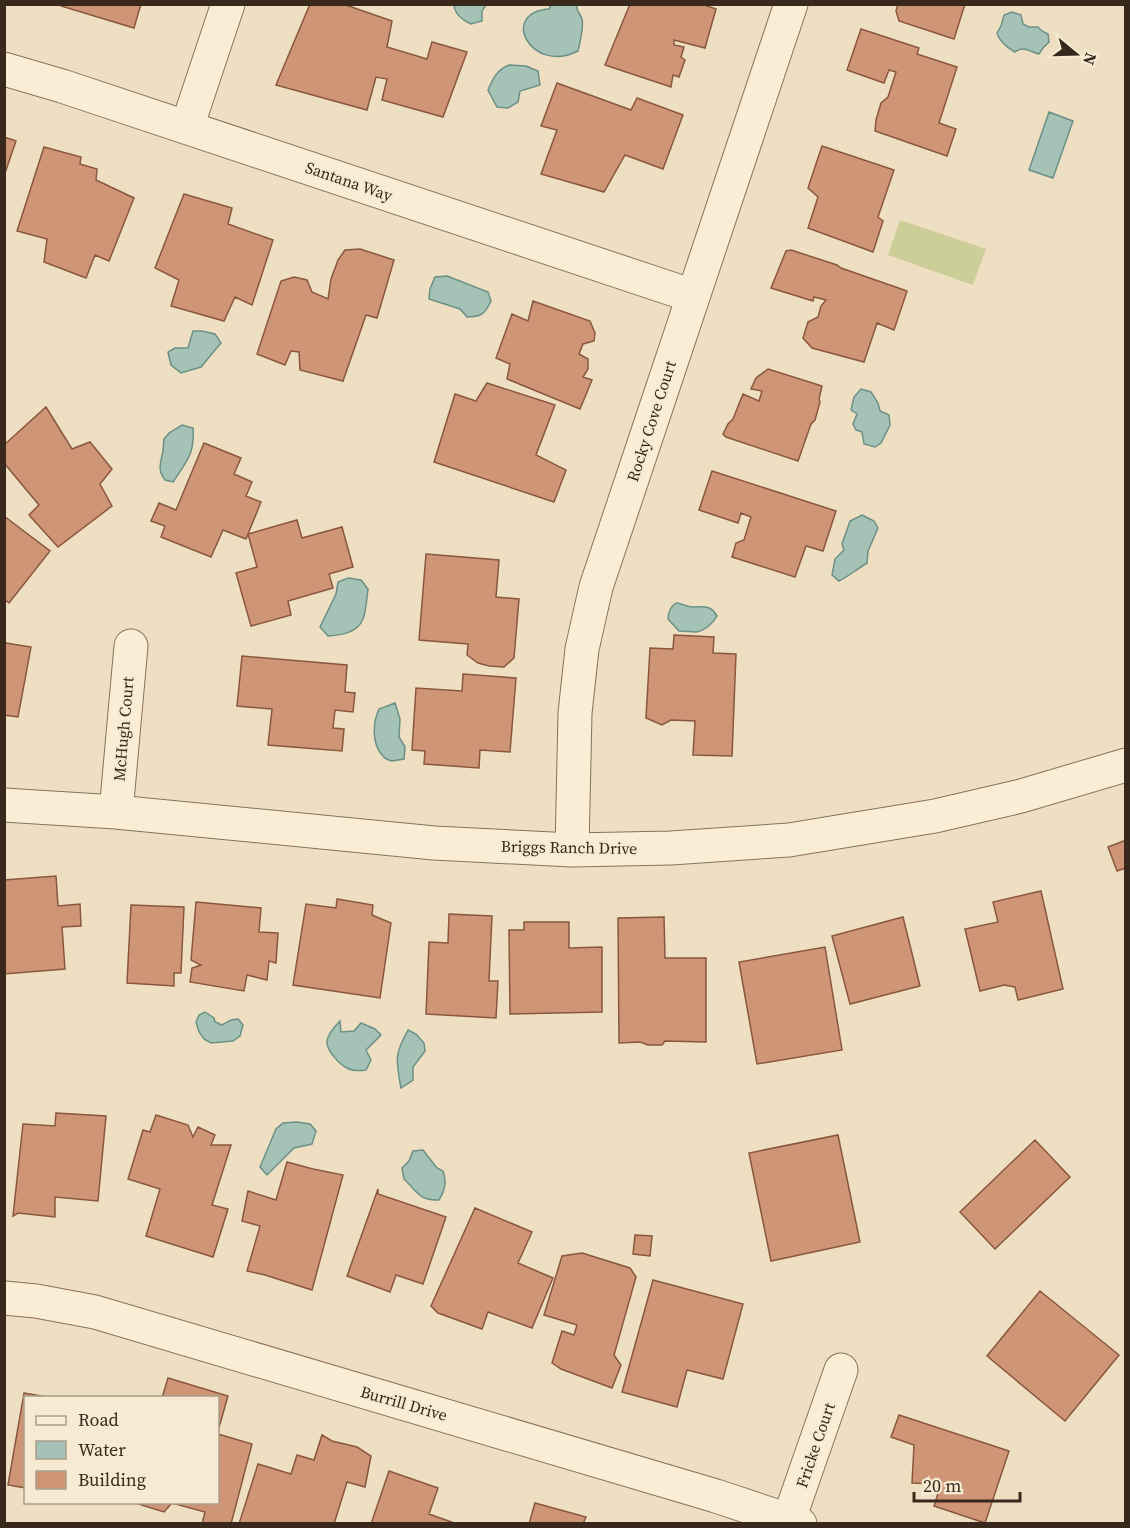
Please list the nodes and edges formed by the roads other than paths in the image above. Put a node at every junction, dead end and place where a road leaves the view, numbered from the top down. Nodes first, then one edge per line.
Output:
1 (228, 4) edge
2 (791, 4) edge
3 (4, 69) edge
4 (187, 127) junction
5 (693, 297) junction
6 (131, 646) dead end
7 (1125, 765) edge
8 (4, 805) edge
9 (116, 812) junction
10 (572, 850) junction
11 (4, 1298) edge
12 (841, 1370) dead end
13 (794, 1521) edge

1 - 4 street
2 - 5 street, Rocky Cove Court
3 - 4 street, Santana Way
4 - 5 street, Santana Way
5 - 10 street, Rocky Cove Court
6 - 9 street, McHugh Court
7 - 10 street, Briggs Ranch Drive
8 - 9 street, Briggs Ranch Drive
9 - 10 street, Briggs Ranch Drive
11 - 13 street, Burrill Drive
12 - 13 street, Fricke Court

